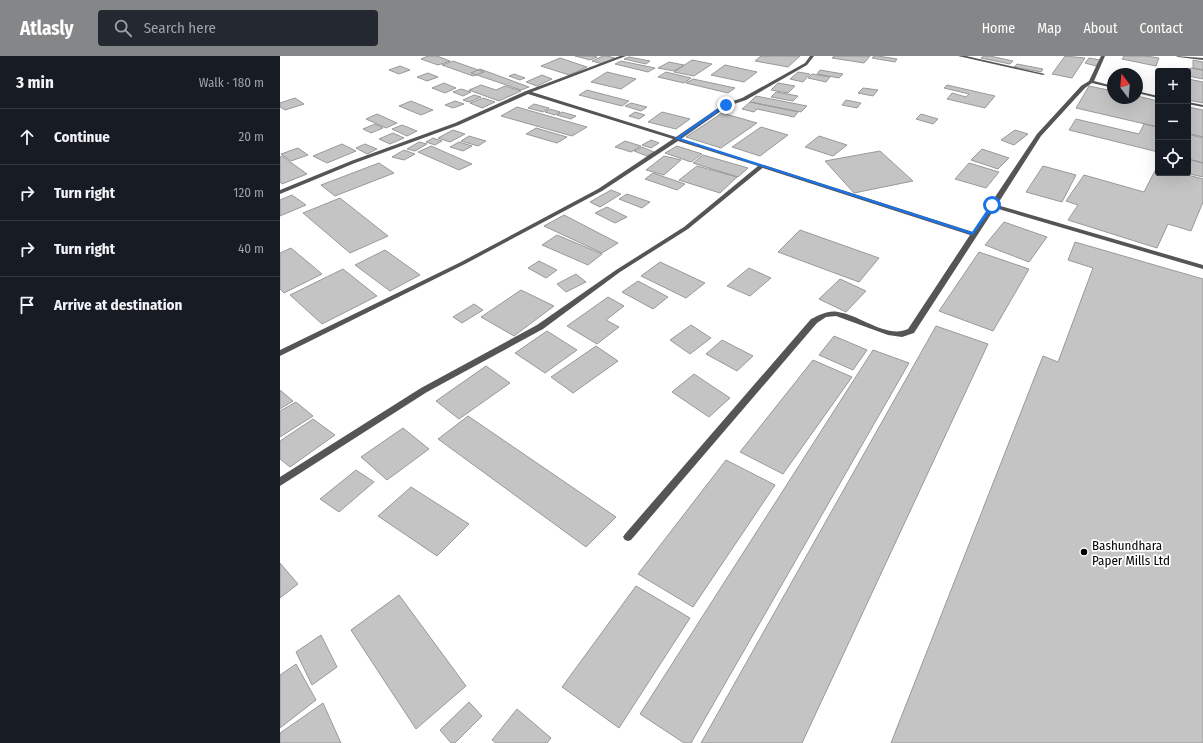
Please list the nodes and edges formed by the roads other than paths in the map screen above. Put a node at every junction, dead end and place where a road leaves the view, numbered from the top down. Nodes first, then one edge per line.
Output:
1 (624, 56) edge
2 (812, 56) edge
3 (960, 56) edge
4 (1103, 56) edge
5 (1178, 56) edge
6 (1203, 59) edge
7 (1043, 74) dead end
8 (1091, 82) junction
9 (1107, 86) edge
10 (528, 92) junction
11 (1143, 93) edge
12 (1155, 95) edge
13 (1191, 104) edge
14 (1203, 106) edge
15 (677, 139) junction
16 (762, 166) junction
17 (280, 192) edge
18 (992, 205) junction
19 (973, 234) junction
20 (1203, 267) edge
21 (280, 353) edge
22 (280, 482) edge
23 (628, 537) dead end

1 - 10 street
2 - 15 street
3 - 7 street
4 - 8 street
5 - 6 street
8 - 9 street
8 - 18 street
10 - 15 street
10 - 17 street
11 - 12 street
13 - 14 street
15 - 16 street
15 - 21 street
16 - 19 street
16 - 22 street
18 - 19 street
18 - 20 street
19 - 23 street

